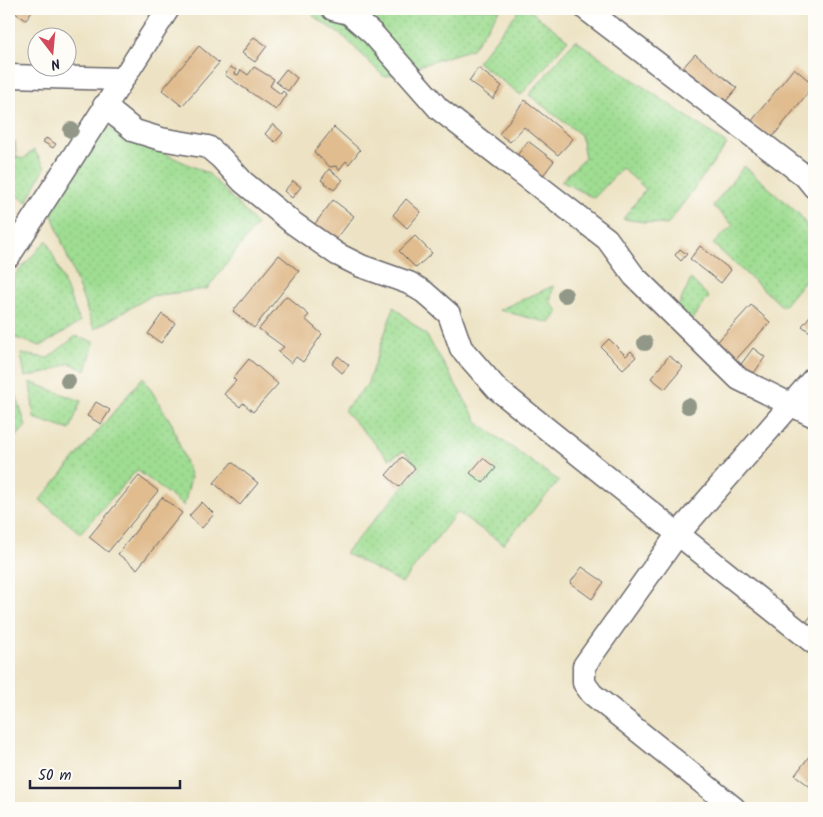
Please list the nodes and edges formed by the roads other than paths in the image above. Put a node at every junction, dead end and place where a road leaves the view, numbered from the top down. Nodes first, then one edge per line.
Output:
1 (168, 9) edge
2 (333, 9) edge
3 (586, 9) edge
4 (9, 76) edge
5 (122, 78) junction
6 (104, 106) junction
7 (814, 187) edge
8 (9, 256) edge
9 (814, 378) edge
10 (792, 404) junction
11 (814, 416) edge
12 (678, 534) junction
13 (814, 643) edge
14 (734, 808) edge

1 - 5 street
2 - 10 street
3 - 7 street
4 - 5 street
5 - 6 street
6 - 8 street
6 - 12 street
9 - 10 street
10 - 11 street
10 - 12 street
12 - 13 street
12 - 14 street

